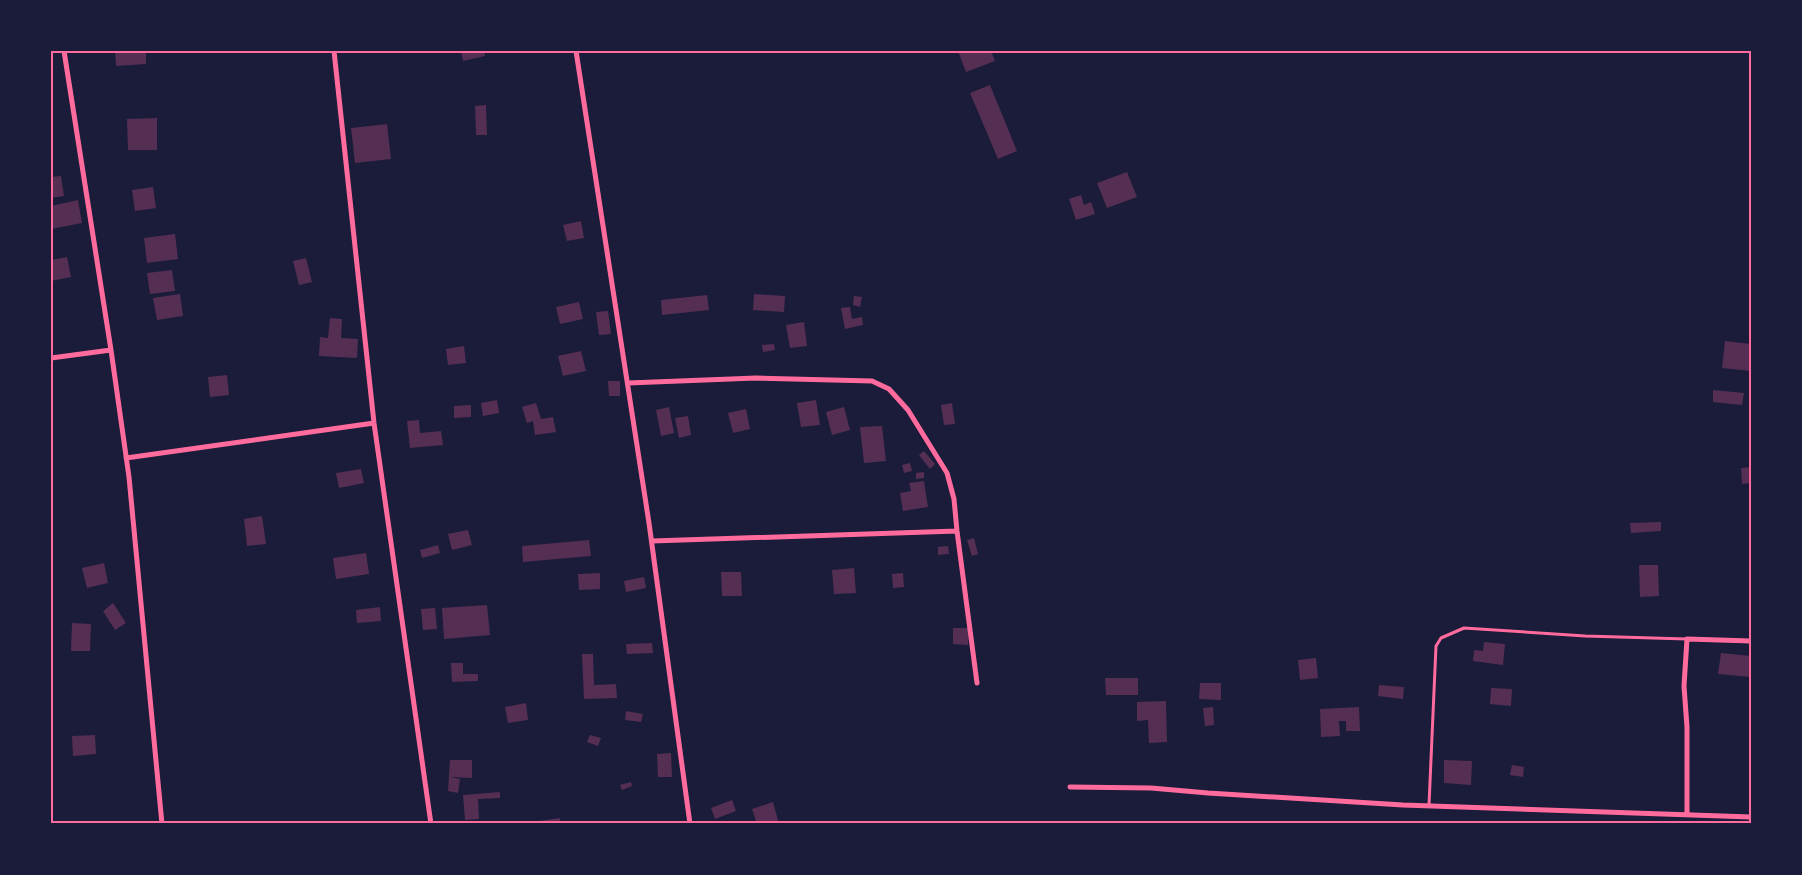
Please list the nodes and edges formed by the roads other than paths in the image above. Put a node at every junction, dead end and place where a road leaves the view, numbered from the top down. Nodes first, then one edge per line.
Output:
1 (64, 51) edge
2 (334, 51) edge
3 (576, 51) edge
4 (111, 350) junction
5 (51, 358) edge
6 (628, 383) junction
7 (374, 423) junction
8 (126, 458) junction
9 (957, 531) junction
10 (652, 541) junction
11 (1687, 639) junction
12 (1751, 641) edge
13 (977, 683) dead end
14 (1070, 787) dead end
15 (1429, 805) junction
16 (1687, 814) junction
17 (1751, 817) edge
18 (162, 824) edge
19 (431, 824) edge
20 (690, 824) edge

1 - 4 street
2 - 7 street
3 - 6 street
4 - 5 street
4 - 8 street
6 - 9 street
6 - 10 street
7 - 8 street
7 - 19 street
8 - 18 street
9 - 10 street
9 - 13 street
10 - 20 street
11 - 12 street
11 - 15 lane
11 - 16 street
14 - 15 street
15 - 16 street
16 - 17 street

